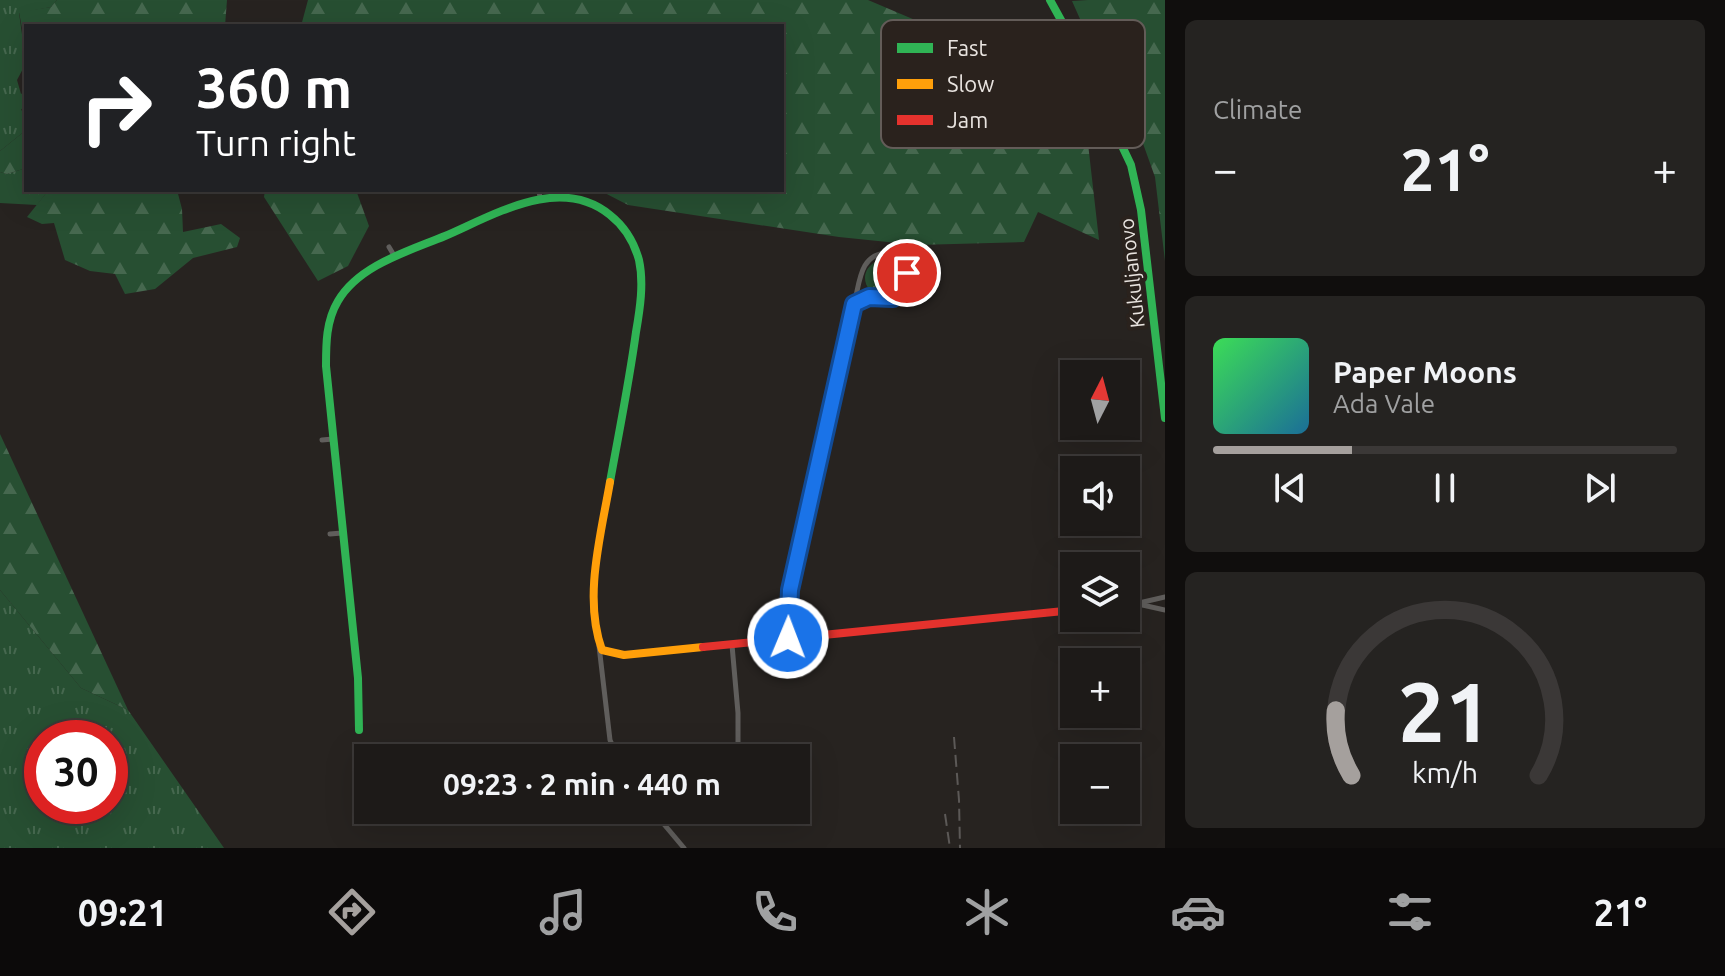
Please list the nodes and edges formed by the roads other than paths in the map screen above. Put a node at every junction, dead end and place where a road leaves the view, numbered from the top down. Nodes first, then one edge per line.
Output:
1 (1050, 0) edge
2 (1061, 20) edge
3 (1123, 148) edge
4 (539, 194) edge
5 (389, 247) dead end
6 (395, 257) junction
7 (854, 304) junction
8 (1165, 418) edge
9 (333, 439) junction
10 (322, 440) dead end
11 (342, 533) junction
12 (330, 534) dead end
13 (1165, 597) edge
14 (1140, 603) edge
15 (1140, 604) edge
16 (1165, 610) edge
17 (1060, 611) edge
18 (788, 638) junction
19 (732, 644) junction
20 (599, 646) junction
21 (359, 730) dead end
22 (612, 744) edge
23 (738, 744) edge
24 (664, 824) edge
25 (684, 848) edge

1 - 2 street, Kukuljanovo
3 - 8 street, Kukuljanovo
4 - 6 street
4 - 20 street
5 - 6 street
6 - 9 street
7 - 7 street
7 - 18 street
9 - 10 street
9 - 11 street
11 - 12 street
11 - 21 street
13 - 14 street
15 - 16 street
17 - 18 street
18 - 19 street
19 - 20 street
19 - 23 street
20 - 22 street
24 - 25 street

